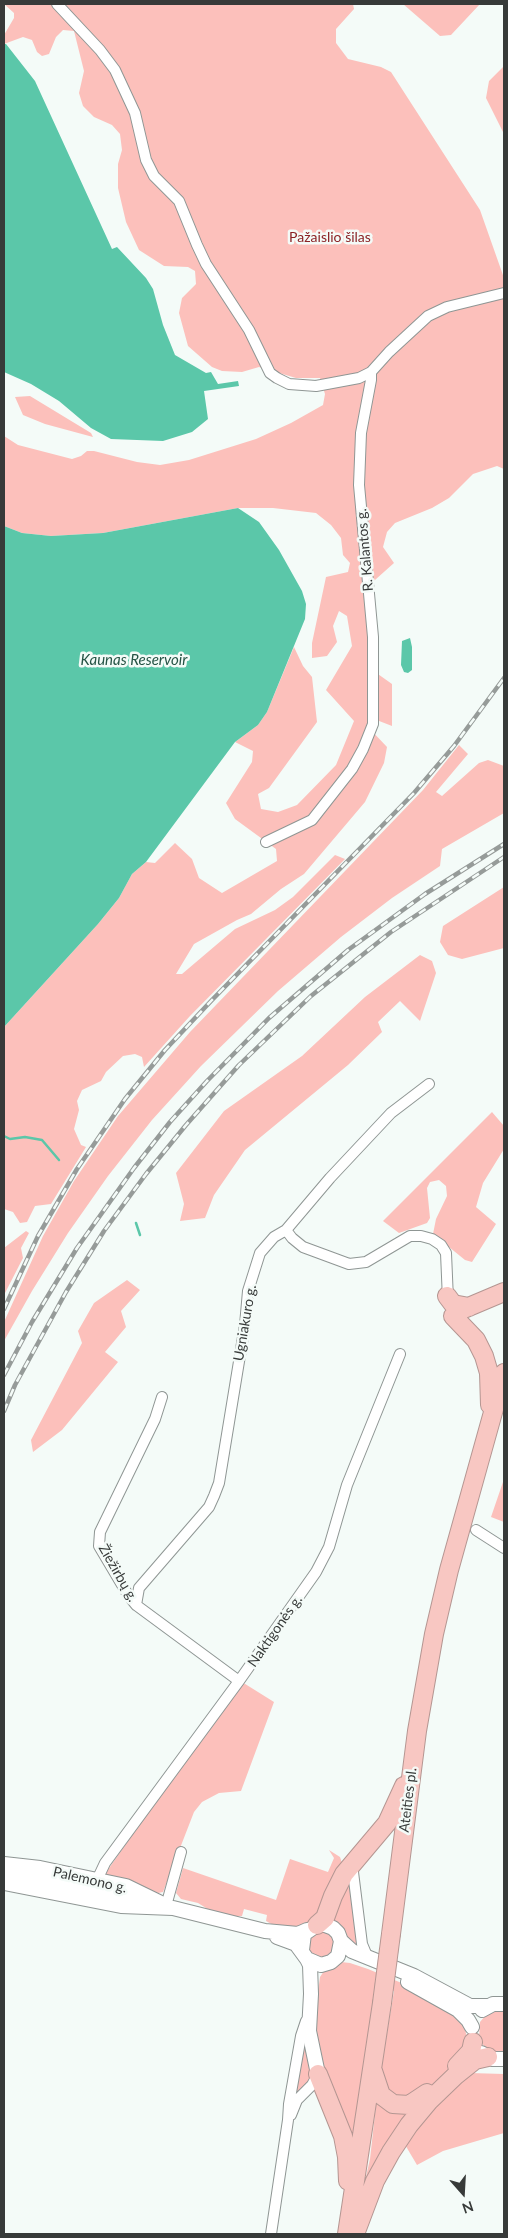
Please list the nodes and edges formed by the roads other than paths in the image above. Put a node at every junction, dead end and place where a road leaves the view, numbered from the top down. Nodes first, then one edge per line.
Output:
1 (57, 4) edge
2 (504, 293) edge
3 (371, 372) junction
4 (266, 842) dead end
5 (429, 1084) dead end
6 (286, 1230) junction
7 (504, 1292) edge
8 (447, 1296) junction
9 (468, 1307) junction
10 (454, 1316) junction
11 (400, 1354) dead end
12 (504, 1374) edge
13 (162, 1397) dead end
14 (490, 1425) junction
15 (476, 1530) dead end
16 (504, 1548) edge
17 (136, 1605) junction
18 (239, 1681) junction
19 (413, 1759) junction
20 (181, 1852) dead end
21 (352, 1863) junction
22 (4, 1864) edge
23 (4, 1872) edge
24 (97, 1880) junction
25 (4, 1883) edge
26 (170, 1907) junction
27 (312, 1927) junction
28 (265, 1931) junction
29 (341, 1941) junction
30 (304, 1954) junction
31 (367, 1956) junction
32 (331, 1962) junction
33 (311, 1994) junction
34 (504, 2004) edge
35 (488, 2006) junction
36 (309, 2012) junction
37 (472, 2035) junction
38 (496, 2058) edge
39 (372, 2070) junction
40 (318, 2074) junction
41 (288, 2120) junction
42 (350, 2230) edge
43 (271, 2234) edge

1 - 3 street
2 - 3 street
3 - 4 street, R. Kalantos g.
5 - 6 street, Ugniakuro g.
6 - 8 street
6 - 17 street, Ugniakuro g.
7 - 9 highway
8 - 9 highway
8 - 10 street
9 - 10 highway
10 - 14 highway
11 - 18 street, Naktigonės g.
12 - 14 highway, Ateities pl.
13 - 17 street, Žiežirbų g.
14 - 19 highway, Ateities pl.
15 - 16 street
17 - 18 street, Žiežirbų g.
18 - 24 street, Naktigonės g.
19 - 21 highway
19 - 39 highway, Ateities pl., bridge
20 - 26 street
21 - 27 highway
21 - 31 street
22 - 24 street, Palemono g.
23 - 26 street
24 - 26 street, Palemono g.
25 - 26 street, Palemono g.
26 - 28 street, Palemono g.
27 - 28 street, Palemono g.
27 - 29 street
27 - 30 street
28 - 30 street, Palemono g.
29 - 31 street
29 - 32 street
30 - 32 street
30 - 33 street
31 - 35 street
32 - 33 street
32 - 37 street
33 - 36 street
34 - 35 street
35 - 37 street
36 - 40 street
36 - 41 street
37 - 38 street
37 - 39 highway
38 - 42 highway
39 - 42 highway, Ateities pl.
40 - 41 street
40 - 42 highway
41 - 43 street

